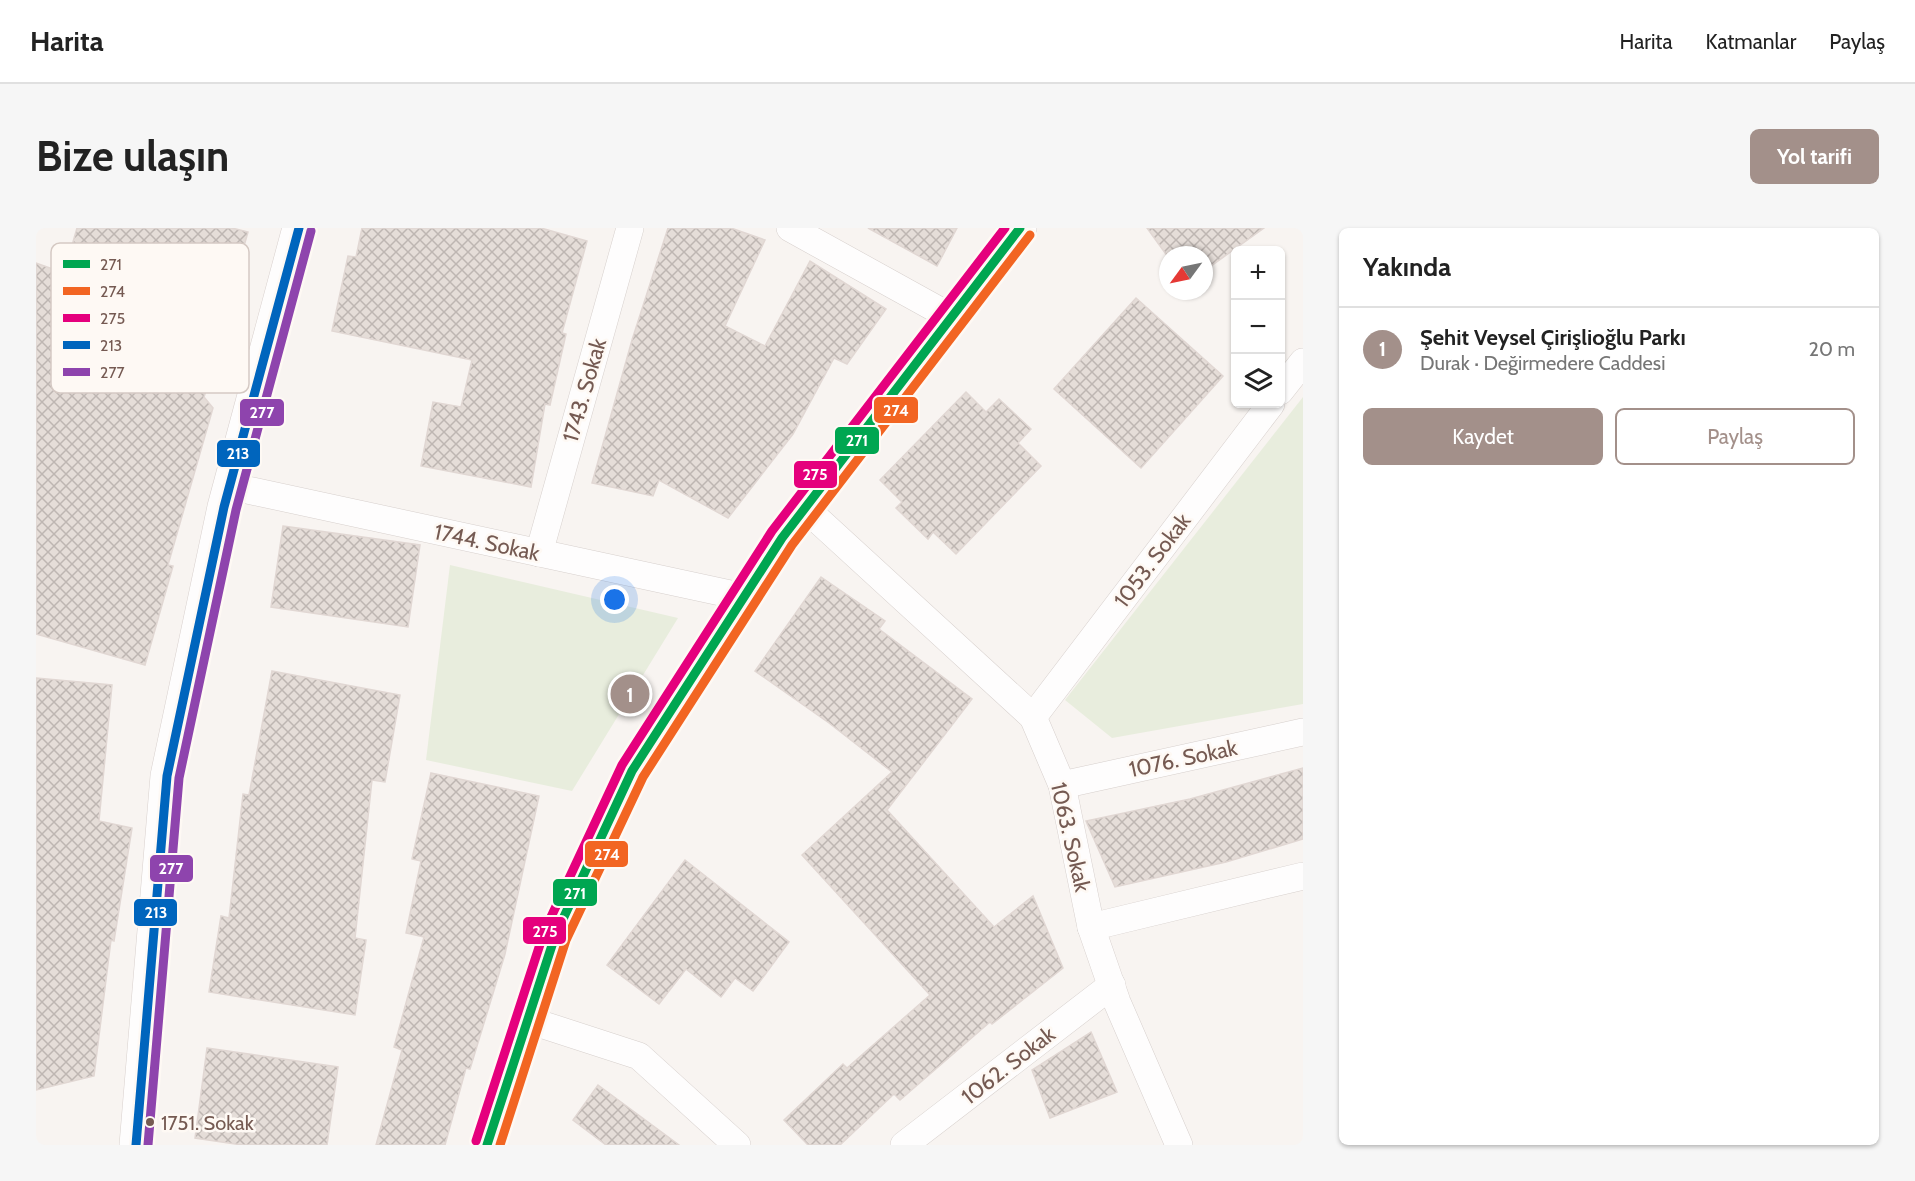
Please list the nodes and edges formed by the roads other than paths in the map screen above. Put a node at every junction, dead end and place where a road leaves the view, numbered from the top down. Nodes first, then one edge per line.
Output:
1 (299, 228) edge
2 (630, 228) edge
3 (790, 228) edge
4 (1020, 228) edge
5 (951, 317) junction
6 (1303, 362) edge
7 (1285, 386) edge
8 (1268, 408) edge
9 (229, 486) junction
10 (805, 508) junction
11 (539, 553) junction
12 (744, 597) junction
13 (1033, 717) junction
14 (1303, 732) edge
15 (1062, 785) junction
16 (1303, 876) edge
17 (1091, 927) junction
18 (1112, 985) junction
19 (528, 1020) junction
20 (136, 1145) edge
21 (487, 1145) edge
22 (738, 1145) edge
23 (904, 1145) edge
24 (1179, 1145) edge

1 - 9 street
2 - 11 street, 1743. Sokak
3 - 5 street
4 - 5 street
5 - 10 street
6 - 7 street
8 - 13 street, 1053. Sokak
9 - 11 street, 1744. Sokak
9 - 20 street
10 - 12 street
10 - 13 street, 1063. Sokak
11 - 12 street, 1744. Sokak
12 - 19 street
13 - 15 street, 1063. Sokak
14 - 15 street, 1076. Sokak
15 - 17 street, 1063. Sokak
16 - 17 street
17 - 18 street, 1063. Sokak
18 - 23 street, 1062. Sokak
18 - 24 street, 1063. Sokak
19 - 21 street
19 - 22 street

